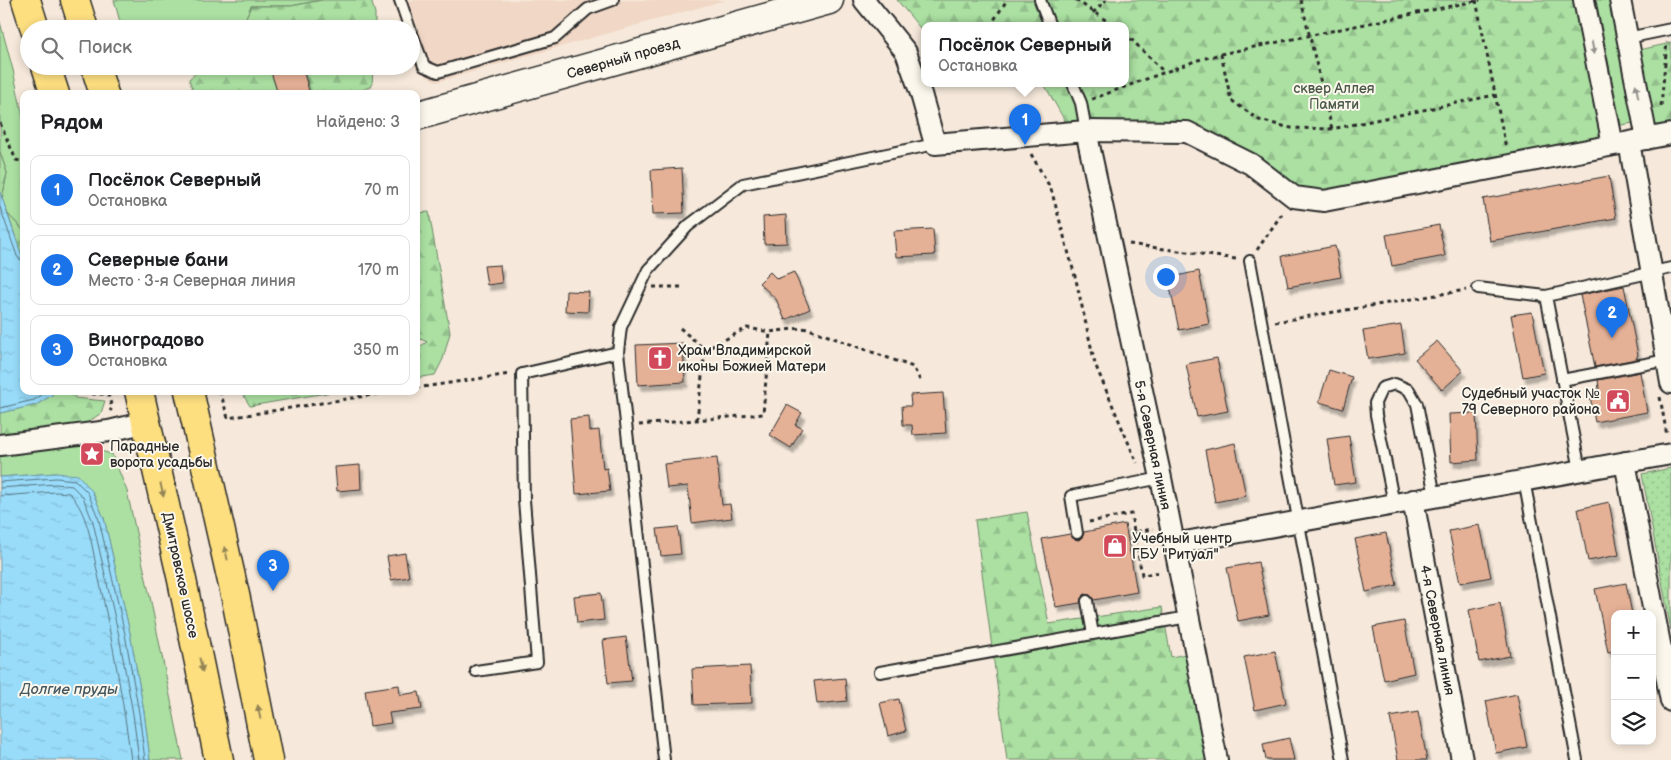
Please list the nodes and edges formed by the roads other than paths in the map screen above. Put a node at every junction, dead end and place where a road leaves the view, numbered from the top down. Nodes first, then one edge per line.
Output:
1 (26, 0) edge
2 (75, 0) edge
3 (400, 0) edge
4 (613, 0) edge
5 (829, 0) edge
6 (864, 0) edge
7 (1040, 0) edge
8 (1584, 0) edge
9 (1620, 0) edge
10 (32, 20) edge
11 (81, 20) edge
12 (407, 20) edge
13 (1048, 22) edge
14 (1669, 29) edge
15 (1627, 38) junction
16 (420, 55) edge
17 (49, 75) edge
18 (98, 75) edge
19 (1074, 87) edge
20 (54, 90) edge
21 (103, 90) edge
22 (420, 115) edge
23 (1086, 131) junction
24 (1644, 139) edge
25 (935, 144) junction
26 (1250, 261) road end
27 (1671, 268) edge
28 (1651, 272) junction
29 (1478, 288) road end
30 (1546, 296) junction
31 (1667, 348) edge
32 (618, 352) junction
33 (1562, 380) junction
34 (1671, 383) edge
35 (139, 395) edge
36 (190, 395) edge
37 (147, 422) junction
38 (0, 445) edge
39 (1671, 454) edge
40 (1625, 462) junction
41 (1580, 470) junction
42 (1153, 480) junction
43 (1524, 480) junction
44 (1435, 496) junction
45 (1404, 502) junction
46 (1299, 521) junction
47 (1076, 529) road end
48 (1172, 535) junction
49 (1087, 601) dead end
50 (1188, 617) junction
51 (1093, 634) junction
52 (476, 671) dead end
53 (880, 672) dead end
54 (1671, 702) edge
55 (220, 760) edge
56 (268, 760) edge
57 (664, 760) edge
58 (1217, 760) edge
59 (1344, 760) edge
60 (1462, 760) edge
61 (1577, 760) edge

1 - 10 highway
2 - 11 highway
3 - 12 lane
4 - 16 lane
5 - 22 street, Северный проезд
6 - 25 street
7 - 13 lane
8 -> 24 street
9 - 15 street
14 - 15 lane
24 -> 15 street
17 - 20 highway
18 - 21 highway
19 - 23 lane
23 - 24 street
23 - 25 street
23 - 42 street, 5-я Северная линия
24 - 28 street
25 - 32 lane
26 - 46 lane
27 - 28 lane
28 - 30 lane
28 - 31 street
29 - 30 lane
30 - 33 lane
31 - 33 lane
31 - 34 street
32 - 52 lane
32 - 57 lane
33 - 41 lane
35 - 37 highway, Дмитровское шоссе
56 -> 36 highway
37 - 38 street
37 -> 55 highway, Дмитровское шоссе
39 - 40 street
40 - 41 street
40 - 54 street
41 - 43 street
42 - 47 lane
42 - 48 street, 5-я Северная линия
43 - 44 street
43 - 61 lane
44 - 45 street
44 - 45 lane
45 - 46 street
45 - 60 street, 4-я Северная линия
46 - 48 street
46 - 59 lane
48 - 50 street, 5-я Северная линия
49 - 51 lane
50 - 51 lane
50 - 58 street, 5-я Северная линия
51 - 53 lane

